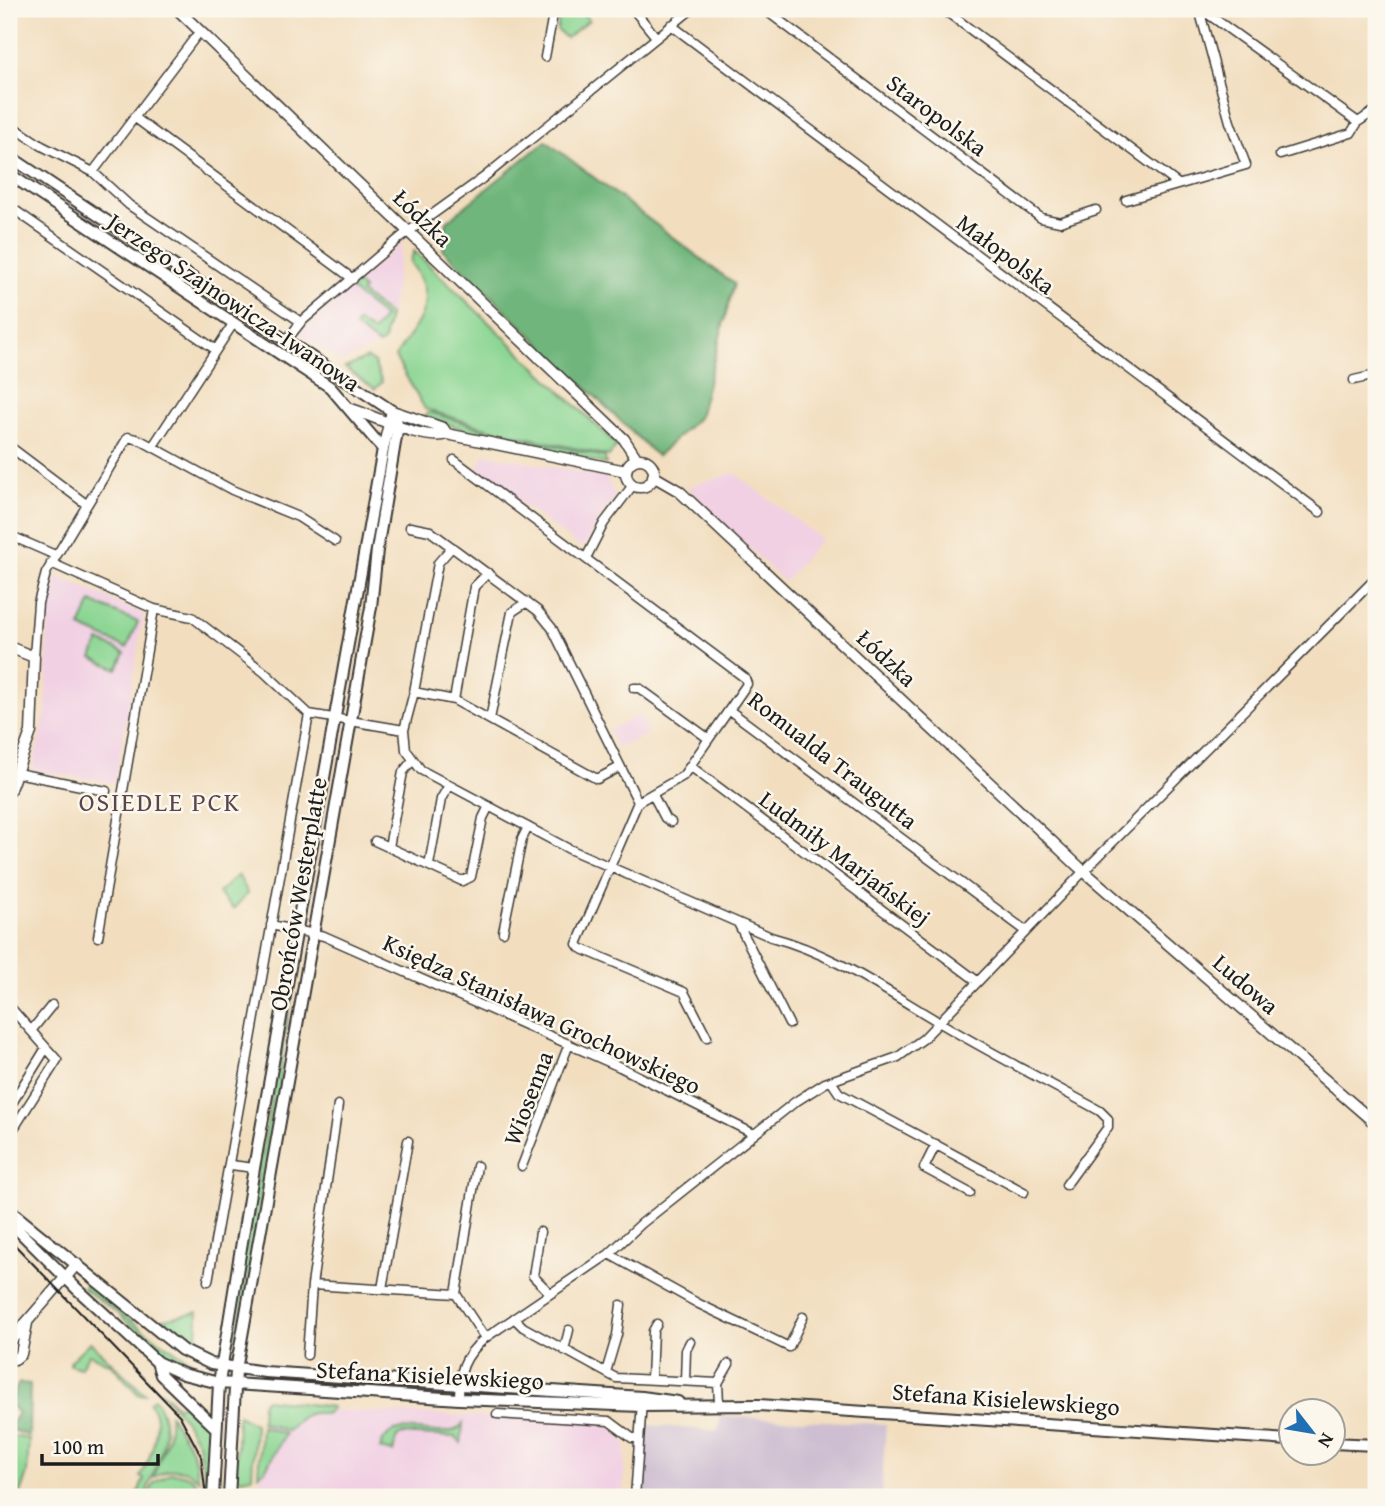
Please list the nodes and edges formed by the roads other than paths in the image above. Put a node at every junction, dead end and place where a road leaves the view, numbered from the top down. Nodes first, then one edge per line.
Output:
1 (177, 9) edge
2 (554, 9) edge
3 (633, 9) edge
4 (692, 9) edge
5 (764, 9) edge
6 (943, 9) edge
7 (1200, 9) edge
8 (671, 25) junction
9 (200, 31) junction
10 (656, 37) junction
11 (545, 57) dead end
12 (1376, 110) edge
13 (134, 117) junction
14 (1357, 122) junction
15 (9, 124) edge
16 (1280, 155) dead end
17 (9, 156) edge
18 (93, 173) junction
19 (9, 174) edge
20 (1178, 184) junction
21 (1126, 201) dead end
22 (9, 206) edge
23 (1096, 210) dead end
24 (408, 232) junction
25 (353, 279) junction
26 (301, 322) junction
27 (233, 324) junction
28 (286, 341) junction
29 (216, 350) junction
30 (1376, 374) edge
31 (1354, 380) dead end
32 (351, 409) junction
33 (393, 419) junction
34 (9, 446) edge
35 (153, 446) junction
36 (383, 449) junction
37 (637, 459) junction
38 (454, 460) dead end
39 (626, 471) junction
40 (653, 476) junction
41 (633, 485) junction
42 (86, 504) junction
43 (1320, 512) dead end
44 (410, 527) dead end
45 (9, 535) edge
46 (335, 541) dead end
47 (452, 547) junction
48 (586, 558) junction
49 (53, 559) junction
50 (488, 573) junction
51 (1376, 578) edge
52 (527, 602) junction
53 (154, 610) junction
54 (9, 647) edge
55 (34, 657) junction
56 (634, 688) dead end
57 (414, 692) junction
58 (454, 700) junction
59 (729, 710) junction
60 (309, 714) junction
61 (336, 719) junction
62 (490, 719) junction
63 (351, 721) junction
64 (404, 730) junction
65 (709, 739) junction
66 (412, 761) junction
67 (690, 766) junction
68 (620, 767) junction
69 (18, 773) junction
70 (449, 785) junction
71 (106, 791) dead end
72 (9, 792) edge
73 (653, 795) junction
74 (638, 802) junction
75 (489, 806) junction
76 (671, 822) dead end
77 (528, 827) junction
78 (375, 841) dead end
79 (389, 847) junction
80 (429, 865) junction
81 (608, 867) junction
82 (1087, 874) junction
83 (738, 923) junction
84 (271, 925) junction
85 (297, 930) junction
86 (1026, 931) junction
87 (312, 932) junction
88 (503, 932) dead end
89 (98, 937) dead end
90 (976, 981) junction
91 (52, 1005) dead end
92 (9, 1006) edge
93 (939, 1022) junction
94 (789, 1024) dead end
95 (31, 1031) junction
96 (707, 1037) dead end
97 (569, 1044) junction
98 (46, 1048) junction
99 (831, 1081) junction
100 (9, 1101) edge
101 (338, 1105) dead end
102 (1376, 1124) edge
103 (754, 1134) junction
104 (9, 1136) edge
105 (408, 1141) dead end
106 (936, 1143) junction
107 (231, 1165) junction
108 (477, 1166) dead end
109 (522, 1166) dead end
110 (254, 1168) junction
111 (1066, 1185) dead end
112 (1024, 1192) dead end
113 (970, 1194) dead end
114 (9, 1210) edge
115 (9, 1220) edge
116 (540, 1232) dead end
117 (609, 1254) junction
118 (76, 1264) junction
119 (65, 1277) junction
120 (208, 1281) dead end
121 (312, 1284) junction
122 (382, 1289) junction
123 (550, 1293) junction
124 (456, 1294) junction
125 (621, 1305) dead end
126 (803, 1317) dead end
127 (514, 1318) junction
128 (27, 1323) junction
129 (657, 1324) dead end
130 (569, 1330) dead end
131 (485, 1338) junction
132 (10, 1339) edge
133 (690, 1342) dead end
134 (23, 1346) junction
135 (564, 1350) junction
136 (307, 1355) dead end
137 (9, 1359) edge
138 (157, 1362) junction
139 (730, 1364) dead end
140 (222, 1367) junction
141 (236, 1370) junction
142 (606, 1372) junction
143 (651, 1379) junction
144 (685, 1381) junction
145 (219, 1383) junction
146 (718, 1383) junction
147 (459, 1384) junction
148 (234, 1385) junction
149 (459, 1399) junction
150 (642, 1401) junction
151 (719, 1403) junction
152 (497, 1413) dead end
153 (216, 1428) junction
154 (639, 1438) junction
155 (1276, 1439) edge
156 (1346, 1444) edge
157 (1376, 1446) edge
158 (213, 1497) edge
159 (229, 1497) edge
160 (635, 1497) edge

1 - 9 street, Łódzka
2 - 11 street
3 - 10 street
4 - 8 street
5 - 23 street, Staropolska
6 - 20 street
7 - 14 street
7 - 20 street
8 - 10 street
8 - 43 street, Małopolska
9 - 13 street
9 - 24 street, Łódzka
10 - 24 street
12 - 14 street
13 - 18 street
13 - 25 street
14 - 16 street
15 - 18 street, Jerzego Szajnowicza-Iwanowa
17 - 28 main road, Jerzego Szajnowicza-Iwanowa
18 - 26 street, Jerzego Szajnowicza-Iwanowa
19 - 27 main road, Jerzego Szajnowicza-Iwanowa
20 - 21 street
22 - 29 street
24 - 25 street
24 - 37 street, Łódzka
25 - 26 street
26 - 28 street
27 - 29 street
27 - 32 main road, Jerzego Szajnowicza-Iwanowa
28 - 33 main road, Jerzego Szajnowicza-Iwanowa
29 - 35 street
30 - 31 street
32 - 33 street, Jerzego Szajnowicza-Iwanowa
32 - 36 main road
33 - 36 street, Obrońców Westerplatte
33 - 39 street, Jerzego Szajnowicza-Iwanowa
33 - 63 main road, Obrońców Westerplatte
34 - 42 street
35 - 42 street
35 - 46 street
36 - 61 main road, Obrońców Westerplatte
37 - 39 street
37 - 40 street
38 - 48 street, Romualda Traugutta
39 - 41 street
40 - 41 street
40 - 82 street, Łódzka
41 - 48 street
42 - 49 street
44 - 47 street
45 - 49 street
47 - 50 street
47 - 57 street
48 - 59 street, Romualda Traugutta
49 - 53 street
49 - 55 street
50 - 52 street
50 - 58 street
51 - 82 street
52 - 62 street
52 - 68 street
53 - 60 street
53 - 89 street
54 - 55 street
55 - 69 street
56 - 65 street
57 - 58 street
57 - 64 street
58 - 62 street
59 - 65 street
59 - 86 street, Romualda Traugutta
60 - 61 street
60 - 84 street
61 - 63 street
61 - 85 main road, Obrońców Westerplatte
62 - 68 street
63 - 64 street
63 - 87 main road, Obrońców Westerplatte
64 - 66 street
65 - 67 street
66 - 70 street
66 - 79 street
67 - 73 street
67 - 90 street, Ludmiły Marjańskiej
68 - 74 street
69 - 71 street
69 - 72 street
70 - 75 street
70 - 80 street
73 - 74 street
73 - 76 street
74 - 81 street
75 - 77 street
75 - 80 street
77 - 81 street
77 - 88 street
78 - 79 street
79 - 80 street
81 - 83 street
81 - 96 street
82 - 86 street
82 - 102 street, Ludowa
83 - 93 street
83 - 94 street
84 - 85 street, Księdza Stanisława Grochowskiego
84 - 107 street
85 - 87 street, Księdza Stanisława Grochowskiego
85 - 110 main road, Obrońców Westerplatte
86 - 90 street
87 - 97 street, Księdza Stanisława Grochowskiego
87 - 141 main road, Obrońców Westerplatte
90 - 93 street
91 - 95 street
92 - 95 street
93 - 99 street
93 - 111 street
95 - 98 street
97 - 103 street, Księdza Stanisława Grochowskiego
97 - 109 street, Wiosenna
98 - 100 street
98 - 104 street
99 - 103 street
99 - 106 street
101 - 121 street
103 - 117 street
105 - 122 street
106 - 112 street
106 - 113 street
107 - 110 street
107 - 120 street
108 - 124 street
110 - 140 main road, Obrońców Westerplatte
114 - 118 main road, Stefana Kisielewskiego
115 - 119 main road
116 - 123 street
117 - 123 street
117 - 126 street
118 - 119 street
118 - 140 main road, Stefana Kisielewskiego
119 - 128 street
119 - 138 main road
121 - 122 street
121 - 136 street
122 - 124 street
123 - 127 street
124 - 131 street
125 - 142 street
127 - 131 street
127 - 135 street, Stefana Kisielewskiego
128 - 132 street
128 - 134 street
129 - 143 street
130 - 135 street
131 - 147 street
132 - 134 street
133 - 144 street
134 - 137 street
135 - 142 street, Stefana Kisielewskiego
138 - 145 main road, Stefana Kisielewskiego
138 - 153 main road
139 - 146 street
140 - 141 main road, Stefana Kisielewskiego
140 - 145 main road, Obrońców Westerplatte
141 - 147 main road, Stefana Kisielewskiego
141 - 148 main road, Obrońców Westerplatte
142 - 143 street, Stefana Kisielewskiego
143 - 144 street, Stefana Kisielewskiego
144 - 146 street, Stefana Kisielewskiego
145 - 148 main road, Stefana Kisielewskiego
145 - 153 main road, Obrońców Westerplatte
146 - 151 street
147 - 149 street
147 - 150 main road, Stefana Kisielewskiego
148 - 149 main road, Stefana Kisielewskiego
148 - 159 main road, Obrońców Westerplatte
149 - 150 main road, Stefana Kisielewskiego
150 - 151 main road, Stefana Kisielewskiego
150 - 154 street
151 - 155 main road, Stefana Kisielewskiego
152 - 154 street
153 - 158 main road, Obrońców Westerplatte
154 - 160 street
156 - 157 main road

